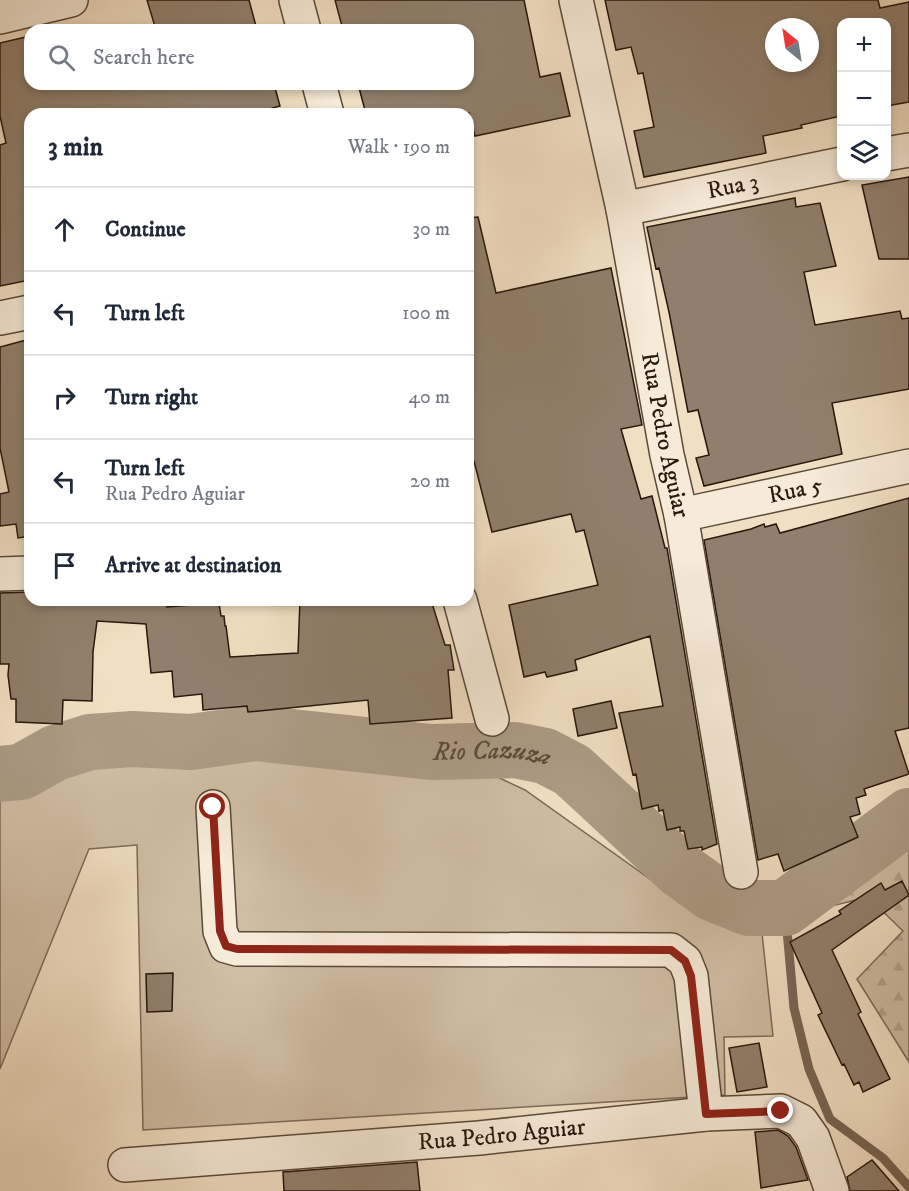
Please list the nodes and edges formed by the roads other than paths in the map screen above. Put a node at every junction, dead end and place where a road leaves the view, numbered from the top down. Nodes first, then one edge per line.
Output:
1 (71, 0) edge
2 (296, 0) edge
3 (576, 0) edge
4 (0, 17) edge
5 (302, 24) edge
6 (321, 90) edge
7 (325, 108) edge
8 (909, 150) edge
9 (891, 153) edge
10 (837, 165) edge
11 (624, 209) junction
12 (24, 313) edge
13 (0, 318) edge
14 (909, 466) edge
15 (681, 515) junction
16 (24, 573) edge
17 (0, 574) edge
18 (462, 606) edge
19 (492, 718) dead end
20 (213, 807) dead end
21 (741, 872) dead end
22 (706, 1114) junction
23 (125, 1165) dead end
24 (832, 1191) edge

1 - 4 street
2 - 5 street
3 - 11 street, Rua Pedro Aguiar
6 - 7 street
8 - 9 street
10 - 11 street, Rua 3
11 - 15 street, Rua Pedro Aguiar
12 - 13 street
14 - 15 street, Rua 5
15 - 21 street, Rua Pedro Aguiar
16 - 17 street
18 - 19 street
20 - 22 street
22 - 23 street, Rua Pedro Aguiar
22 - 24 street, Rua Pedro Aguiar

